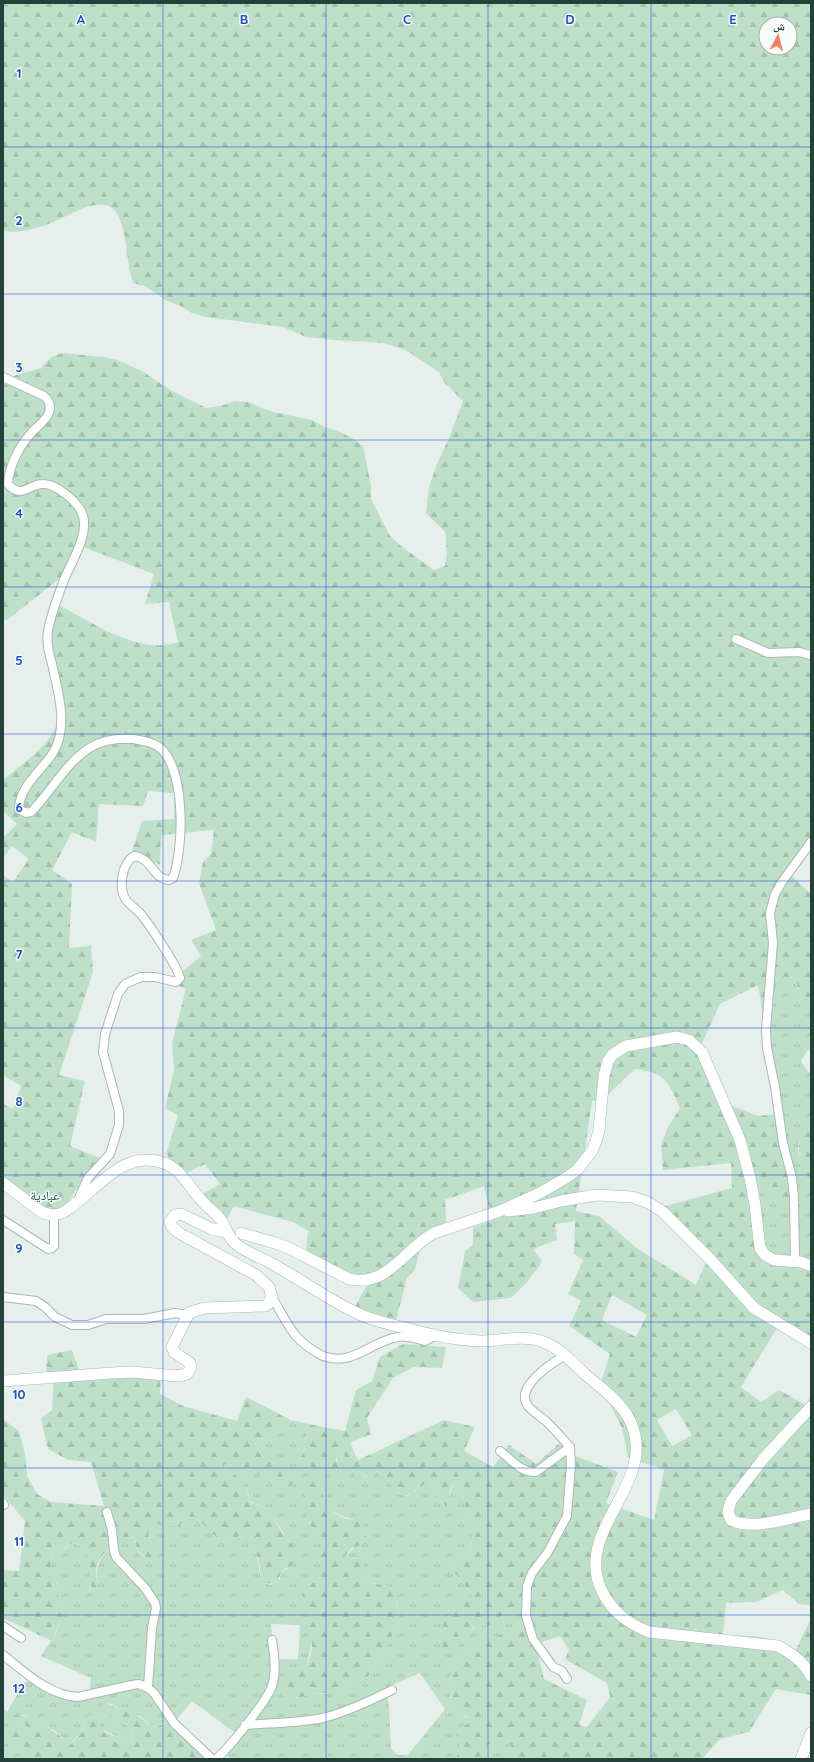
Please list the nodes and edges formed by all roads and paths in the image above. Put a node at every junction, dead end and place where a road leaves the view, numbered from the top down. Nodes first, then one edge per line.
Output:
1 (3, 377) edge
2 (736, 639) dead end
3 (811, 655) edge
4 (811, 842) edge
5 (3, 1183) edge
6 (78, 1201) junction
7 (500, 1211) junction
8 (54, 1215) junction
9 (3, 1220) edge
10 (225, 1229) junction
11 (242, 1233) junction
12 (268, 1261) junction
13 (795, 1262) junction
14 (811, 1266) edge
15 (3, 1297) edge
16 (272, 1297) junction
17 (187, 1315) junction
18 (435, 1336) junction
19 (811, 1343) edge
20 (564, 1356) junction
21 (3, 1382) edge
22 (811, 1407) edge
23 (570, 1447) junction
24 (500, 1451) dead end
25 (107, 1512) dead end
26 (811, 1514) edge
27 (3, 1626) edge
28 (21, 1638) dead end
29 (272, 1640) dead end
30 (3, 1655) edge
31 (811, 1676) edge
32 (567, 1679) dead end
33 (148, 1688) junction
34 (392, 1690) dead end
35 (245, 1725) junction
36 (811, 1733) edge
37 (217, 1759) edge
38 (801, 1759) edge

1 - 6 street
2 - 3 street
4 - 13 street
5 - 8 street
6 - 8 street
6 - 10 street
7 - 11 street
7 - 13 street
7 - 19 street
8 - 9 street
10 - 11 street
10 - 12 street
10 - 16 street
11 - 12 street
12 - 18 street
13 - 14 street
15 - 17 street
16 - 17 street
16 - 18 street
17 - 21 street
18 - 20 street
20 - 23 street
20 - 31 street
22 - 26 street
23 - 24 street
23 - 32 street
25 - 33 street
27 - 28 street
29 - 35 street
30 - 33 street
33 - 37 street
34 - 35 street
35 - 37 street
36 - 38 street

